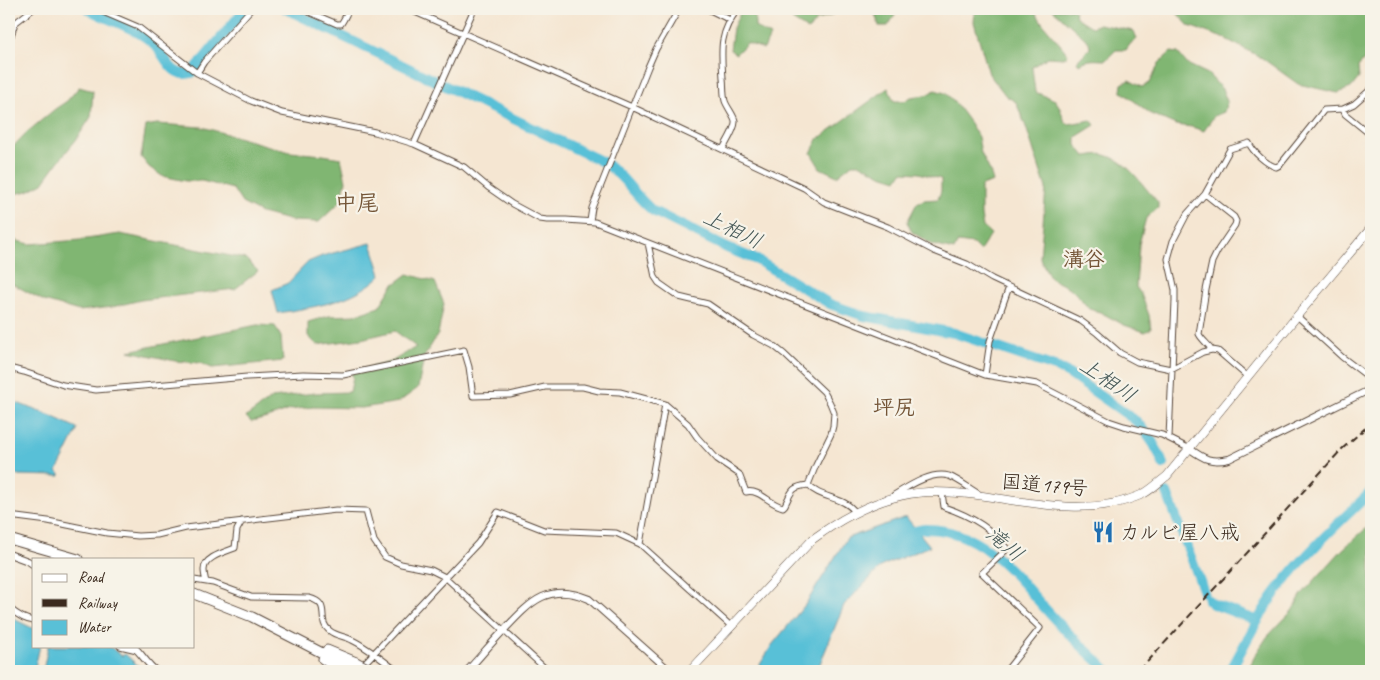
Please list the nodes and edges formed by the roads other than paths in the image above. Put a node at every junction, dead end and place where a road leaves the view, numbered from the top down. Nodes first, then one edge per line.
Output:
1 (33, 9) edge
2 (96, 9) edge
3 (251, 9) edge
4 (302, 9) edge
5 (349, 9) edge
6 (408, 9) edge
7 (474, 9) edge
8 (679, 9) edge
9 (708, 9) edge
10 (738, 9) edge
11 (730, 20) junction
12 (463, 33) junction
13 (9, 42) edge
14 (195, 71) junction
15 (1371, 89) edge
16 (632, 107) junction
17 (1343, 109) junction
18 (1371, 135) edge
19 (414, 144) junction
20 (723, 149) junction
21 (1204, 194) junction
22 (590, 221) junction
23 (1371, 228) edge
24 (648, 243) junction
25 (1009, 287) junction
26 (1297, 316) junction
27 (1212, 350) junction
28 (9, 368) edge
29 (1171, 369) junction
30 (985, 375) junction
31 (1248, 377) junction
32 (1371, 378) edge
33 (1371, 389) edge
34 (665, 404) junction
35 (1169, 437) junction
36 (1190, 448) junction
37 (808, 485) junction
38 (942, 492) junction
39 (979, 495) junction
40 (889, 498) junction
41 (855, 512) junction
42 (9, 516) edge
43 (242, 521) junction
44 (9, 539) edge
45 (640, 544) junction
46 (9, 546) edge
47 (9, 554) edge
48 (52, 558) edge
49 (75, 558) edge
50 (32, 564) edge
51 (445, 577) junction
52 (195, 580) edge
53 (206, 582) junction
54 (195, 594) edge
55 (195, 600) edge
56 (9, 608) edge
57 (32, 621) edge
58 (732, 627) junction
59 (503, 631) junction
60 (293, 638) junction
61 (135, 648) edge
62 (374, 654) junction
63 (352, 669) edge
64 (1009, 670) edge
65 (156, 671) edge
66 (372, 671) edge
67 (397, 671) edge
68 (466, 671) edge
69 (548, 671) edge
70 (670, 671) edge
71 (690, 671) edge

1 - 13 street
2 - 14 street
3 - 14 street
4 - 5 street
6 - 12 street
7 - 12 street
8 - 16 street
9 - 11 street
10 - 11 street
11 - 20 street
12 - 16 street
12 - 19 street
14 - 19 street
15 - 17 street
16 - 20 street
16 - 22 street
17 - 18 street
17 - 21 street
19 - 22 street
20 - 25 street
21 - 27 street
21 - 29 street
22 - 24 street
23 - 26 highway, 国道179号
24 - 30 street
24 - 37 street
25 - 29 street
25 - 30 street
26 - 31 highway, 国道179号
26 - 32 street
27 - 29 street
27 - 31 street
28 - 34 street
29 - 35 street
30 - 35 street
31 - 36 highway, 国道179号
33 - 36 street
34 - 37 street
34 - 45 street
35 - 36 street
36 - 39 highway, 国道179号
37 - 41 street
38 - 39 highway, 国道179号
38 - 40 highway, 国道179号
38 - 64 street
39 - 40 street
40 - 41 highway, 国道179号
41 - 58 highway, 国道179号
42 - 43 street
43 - 51 street
43 - 53 street
44 - 49 highway
45 - 51 street
45 - 58 street
46 - 48 highway
47 - 50 street
51 - 59 street
51 - 62 street
52 - 53 street
53 - 62 street
54 - 60 highway
55 - 60 highway
56 - 57 street
58 - 71 highway, 国道179号
59 - 68 street
59 - 69 street
59 - 70 street
60 - 63 highway
60 - 63 highway
61 - 65 street
62 - 63 street
62 - 67 street
63 - 66 highway, bridge

